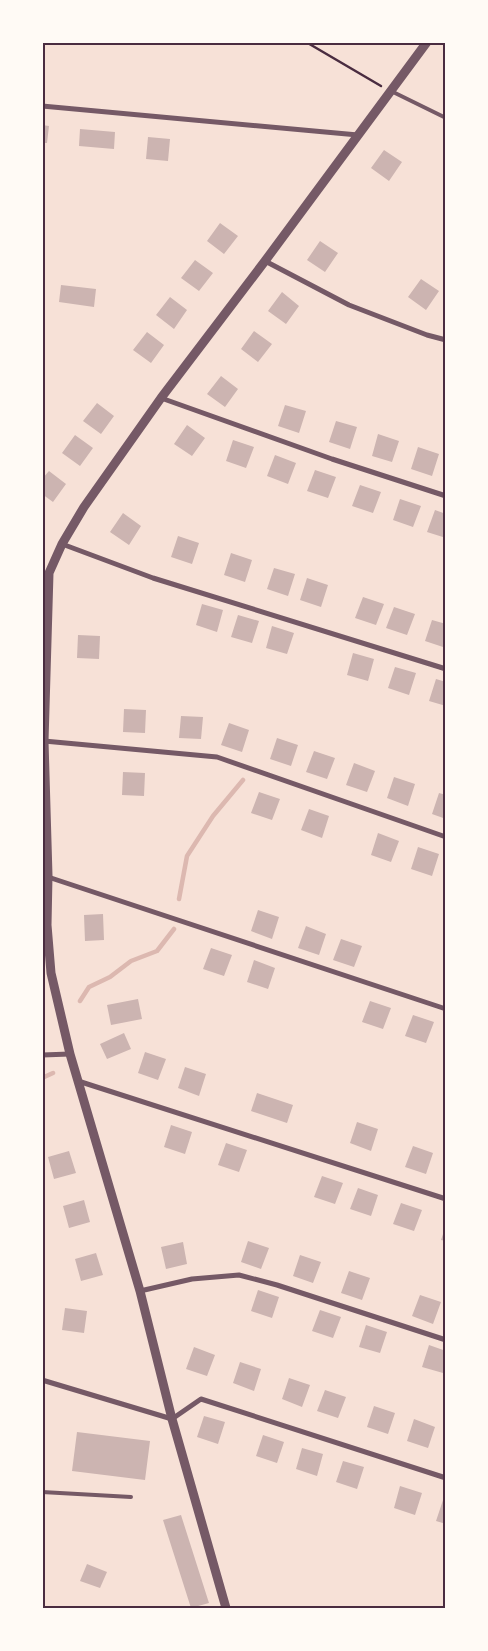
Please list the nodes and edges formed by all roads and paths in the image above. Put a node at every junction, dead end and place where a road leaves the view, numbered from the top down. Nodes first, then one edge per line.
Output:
1 (306, 42) edge
2 (427, 42) edge
3 (391, 91) junction
4 (42, 106) edge
5 (446, 118) edge
6 (359, 136) junction
7 (265, 261) junction
8 (446, 340) edge
9 (161, 398) junction
10 (446, 496) edge
11 (62, 544) junction
12 (46, 572) edge
13 (446, 669) edge
14 (44, 741) edge
15 (446, 837) edge
16 (45, 876) edge
17 (446, 1009) edge
18 (70, 1054) junction
19 (42, 1055) edge
20 (78, 1081) junction
21 (446, 1199) edge
22 (140, 1290) junction
23 (446, 1340) edge
24 (42, 1380) edge
25 (172, 1419) junction
26 (446, 1478) edge
27 (42, 1492) edge
28 (131, 1497) dead end
29 (226, 1608) edge

1 - 3 path
2 - 3 street
3 - 5 lane
3 - 6 street
4 - 6 street
6 - 7 street
7 - 8 street
7 - 9 street
9 - 10 street
9 - 11 street
11 - 12 street
11 - 13 street
12 - 14 street
14 - 15 street
14 - 16 street
16 - 17 street
16 - 18 street
18 - 19 street
18 - 20 street
20 - 21 street
20 - 22 street
22 - 23 street
22 - 25 street
24 - 25 street
25 - 26 street
25 - 29 street
27 - 28 lane

